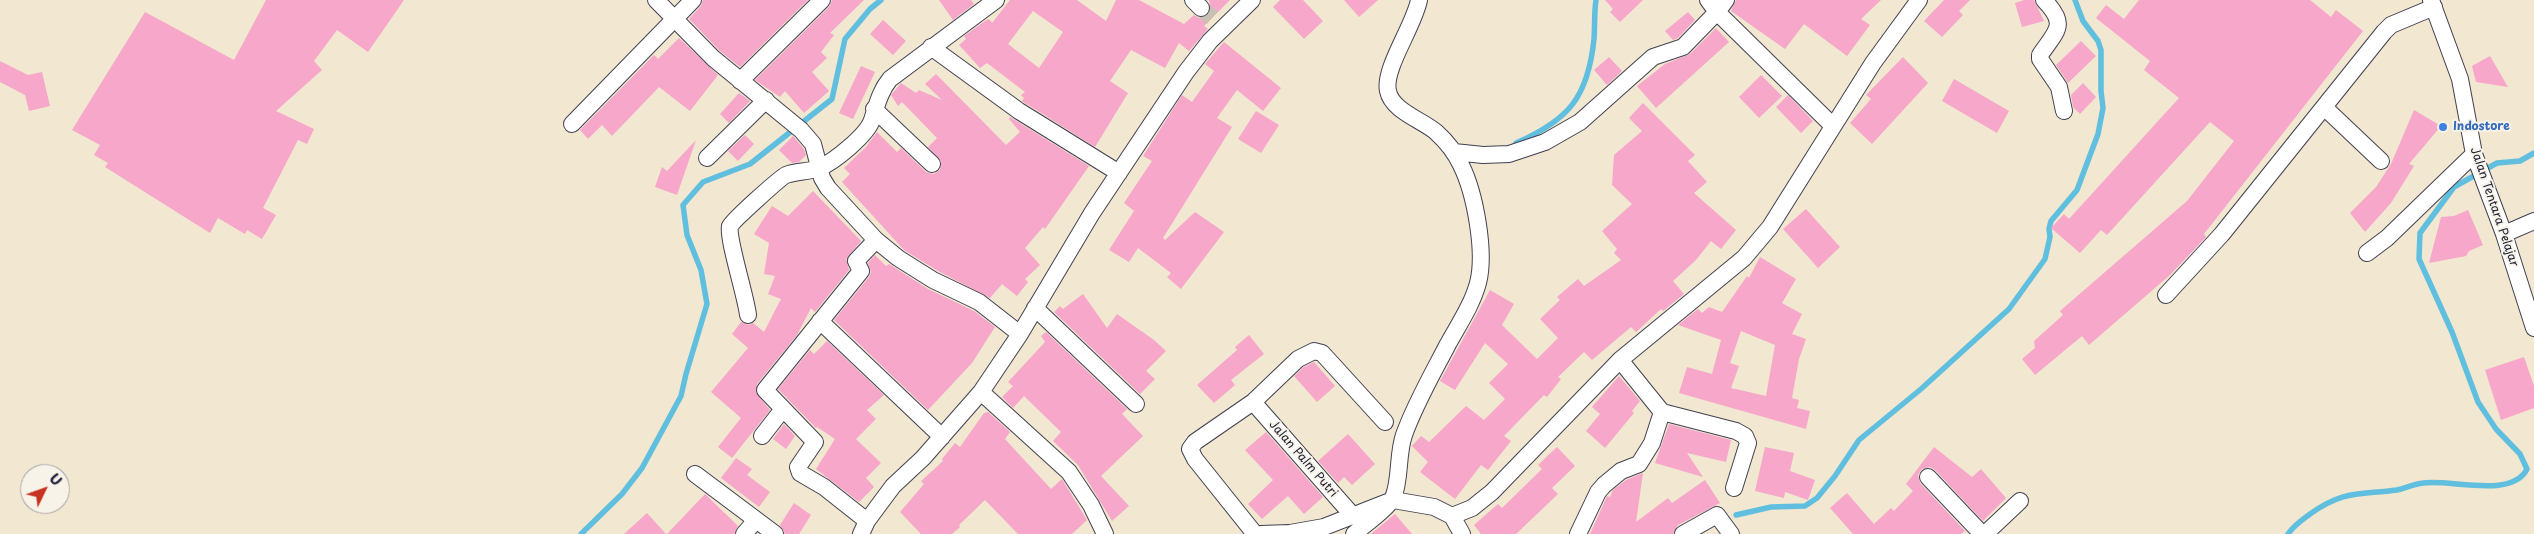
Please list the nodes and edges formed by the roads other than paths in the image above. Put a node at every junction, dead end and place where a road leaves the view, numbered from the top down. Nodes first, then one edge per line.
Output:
1 (656, 0) edge
2 (693, 0) edge
3 (822, 0) edge
4 (996, 0) edge
5 (1252, 0) edge
6 (1419, 0) edge
7 (1919, 0) edge
8 (2044, 0) edge
9 (2433, 3) edge
10 (1717, 4) edge
11 (1207, 14) edge
12 (674, 19) junction
13 (932, 47) junction
14 (740, 80) junction
15 (766, 100) junction
16 (2324, 107) junction
17 (874, 109) junction
18 (2064, 112) dead end
19 (572, 124) dead end
20 (1832, 126) junction
21 (1454, 152) junction
22 (707, 158) dead end
23 (2381, 161) dead end
24 (932, 164) dead end
25 (2479, 166) junction
26 (819, 168) junction
27 (1119, 173) junction
28 (2534, 221) edge
29 (2504, 234) junction
30 (876, 240) junction
31 (2367, 253) dead end
32 (2166, 295) dead end
33 (1035, 308) junction
34 (748, 315) dead end
35 (820, 321) junction
36 (2534, 328) edge
37 (1020, 334) junction
38 (1620, 360) junction
39 (981, 392) junction
40 (1253, 402) junction
41 (1136, 404) dead end
42 (783, 409) junction
43 (1662, 412) junction
44 (1385, 422) dead end
45 (762, 436) dead end
46 (942, 438) junction
47 (695, 474) dead end
48 (1928, 477) dead end
49 (1734, 488) dead end
50 (1393, 500) junction
51 (2020, 501) dead end
52 (1354, 516) junction
53 (1452, 516) junction
54 (756, 520) junction
55 (864, 527) edge
56 (1326, 531) edge
57 (1991, 532) edge
58 (744, 534) edge
59 (774, 534) edge
60 (1105, 534) edge
61 (1255, 534) edge
62 (1261, 534) edge
63 (1354, 534) edge
64 (1462, 534) edge
65 (1578, 534) edge
66 (1683, 534) edge
67 (1731, 534) edge

1 - 12 street
2 - 12 street
3 - 14 street
4 - 13 street
5 - 11 street
6 - 21 street
7 - 20 street
8 - 18 street
9 - 16 street
9 - 25 street, Jalan Tentara Pelajar
10 - 20 street
10 - 21 street
11 - 27 street
12 - 14 street
12 - 19 street
13 - 17 street
13 - 27 street
14 - 15 street
15 - 22 street
15 - 26 street
16 - 23 street
16 - 32 street
17 - 24 street
17 - 26 street
20 - 38 street
21 - 50 street
25 - 29 street, Jalan Tentara Pelajar
25 - 31 street
26 - 30 street
26 - 34 street
27 - 33 street
28 - 29 street
29 - 36 street, Jalan Tentara Pelajar
30 - 35 street
30 - 37 street
33 - 37 street
33 - 41 street
35 - 42 street
35 - 46 street
37 - 39 street
38 - 43 street
38 - 53 street
39 - 46 street
39 - 60 street
40 - 44 street
40 - 52 street, Jalan Palm Putri
40 - 61 street
42 - 45 street
42 - 55 street
43 - 49 street
43 - 65 street
46 - 55 street
47 - 54 street
48 - 57 street
50 - 52 street
50 - 53 street
50 - 63 street
51 - 57 street
52 - 56 street
53 - 64 street
54 - 58 street
54 - 59 street
56 - 62 street
66 - 67 street

